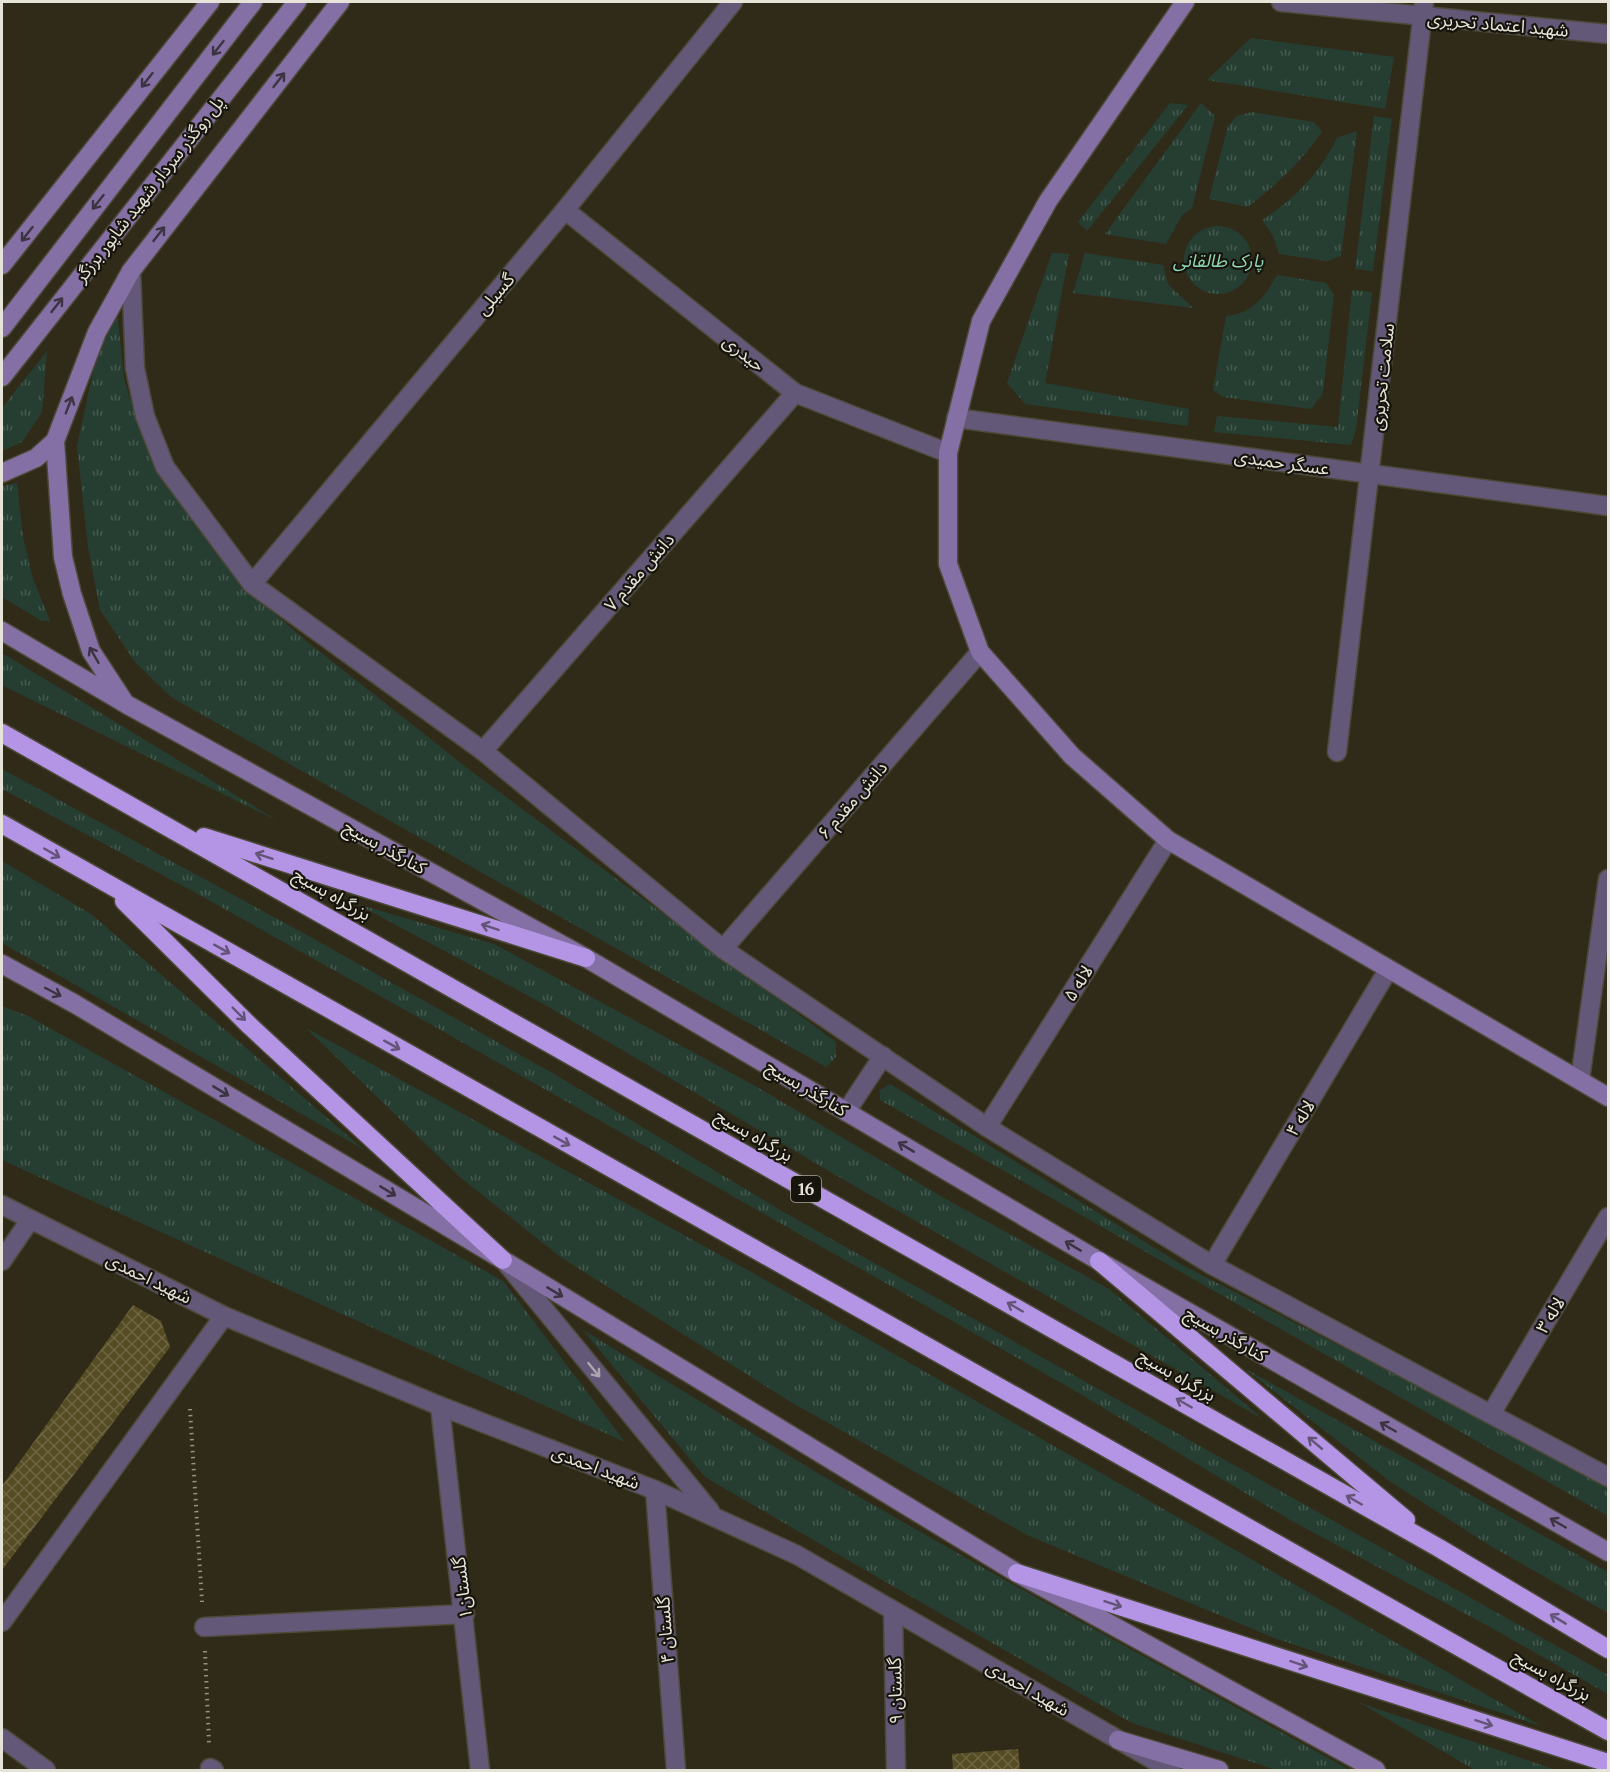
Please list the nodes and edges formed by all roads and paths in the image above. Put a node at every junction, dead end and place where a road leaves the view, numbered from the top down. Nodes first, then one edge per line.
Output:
1 (210, 2) edge
2 (253, 2) edge
3 (297, 2) edge
4 (340, 2) edge
5 (733, 2) edge
6 (1185, 2) edge
7 (1281, 2) edge
8 (1423, 10) edge
9 (1608, 34) edge
10 (565, 210) junction
11 (2, 265) edge
12 (131, 271) junction
13 (2, 328) edge
14 (2, 377) edge
15 (795, 393) junction
16 (956, 418) junction
17 (55, 441) junction
18 (948, 453) junction
19 (2, 473) edge
20 (1371, 474) junction
21 (1608, 506) edge
22 (252, 584) junction
23 (2, 631) edge
24 (980, 652) junction
25 (126, 704) junction
26 (2, 732) edge
27 (483, 751) junction
28 (1337, 752) dead end
29 (2, 824) edge
30 (168, 826) junction
31 (1168, 840) junction
32 (1608, 879) edge
33 (108, 885) junction
34 (723, 949) junction
35 (586, 958) junction
36 (2, 964) edge
37 (1388, 970) junction
38 (883, 1056) junction
39 (1580, 1080) junction
40 (1608, 1097) edge
41 (846, 1112) junction
42 (987, 1127) junction
43 (2, 1206) edge
44 (1608, 1217) edge
45 (30, 1220) junction
46 (504, 1260) junction
47 (2, 1261) edge
48 (1099, 1261) junction
49 (1212, 1265) junction
50 (224, 1316) junction
51 (187, 1367) junction
52 (440, 1406) junction
53 (1491, 1414) junction
54 (1608, 1477) edge
55 (655, 1490) junction
56 (713, 1516) junction
57 (1440, 1548) junction
58 (1608, 1552) edge
59 (1017, 1573) junction
60 (893, 1611) junction
61 (465, 1614) junction
62 (2, 1622) edge
63 (204, 1627) junction
64 (1608, 1649) edge
65 (1608, 1731) edge
66 (2, 1737) edge
67 (1118, 1740) junction
68 (1608, 1763) edge
69 (212, 1769) edge
70 (46, 1770) edge
71 (480, 1770) edge
72 (676, 1770) edge
73 (896, 1770) edge
74 (1171, 1770) edge
75 (1220, 1770) edge
76 (1376, 1770) edge

1 -> 11 main road
2 -> 13 main road, پل روگذر سردار شهید شاپور برزگر
14 -> 3 main road, پل روگذر سردار شهید شاپور برزگر
12 -> 4 main road
5 - 10 street, گسیلی
6 - 16 main road
7 - 8 street, شهید اعتماد تحریری
8 - 9 street, شهید اعتماد تحریری
8 - 20 street, سلامت تحریری
10 - 15 street, حیدری
10 - 22 street, گسیلی
17 -> 12 main road
12 - 22 street
15 - 18 street, حیدری
15 - 27 street, دانش مقدم ۷
16 - 18 main road
16 - 20 street, عسگر حمیدی
17 - 19 main road
25 -> 17 main road
18 - 24 main road
20 - 21 street, عسگر حمیدی
20 - 28 street, سلامت تحریری
22 - 27 street
23 - 25 main road, کنارگذر بسیج
24 - 31 main road
24 - 34 street, دانش مقدم ۶
25 - 35 main road, کنارگذر بسیج
26 - 30 highway, بزرگراه بسیج / 16
27 - 34 street
29 -> 33 highway, بزرگراه بسیج
35 -> 30 highway
57 -> 30 highway, بزرگراه بسیج / 16
31 - 37 main road
31 - 42 street, لاله ۵
32 - 39 street
33 -> 46 highway
33 -> 65 highway, بزرگراه بسیج
34 - 38 street
35 - 41 main road, کنارگذر بسیج
36 -> 46 main road
37 - 39 main road
37 - 49 street, لاله ۴
38 - 41 street
38 - 42 street
39 - 40 main road
48 -> 41 main road, کنارگذر بسیج
42 - 49 street
43 - 45 street, شهید احمدی
44 - 53 street, لاله ۳
45 - 47 street
45 - 50 street, شهید احمدی
46 -> 56 street
46 -> 59 main road
57 -> 48 highway
58 -> 48 main road, کنارگذر بسیج
49 - 53 street
50 - 51 street
50 - 52 street, شهید احمدی
51 - 62 street
51 - 63 path
52 - 55 street, شهید احمدی
52 - 61 street, گلستان۱
53 - 54 street
55 - 56 street, شهید احمدی
55 - 72 street, گلستان ۴
56 - 60 street, شهید احمدی
64 -> 57 highway, بزرگراه بسیج / 16
59 -> 68 highway
59 - 76 main road
60 - 67 street, شهید احمدی
60 - 73 street, گلستان ۹
61 - 63 street
61 - 71 street, گلستان۱
63 - 69 path
66 - 70 street
67 - 74 street, شهید احمدی
67 - 75 main road

